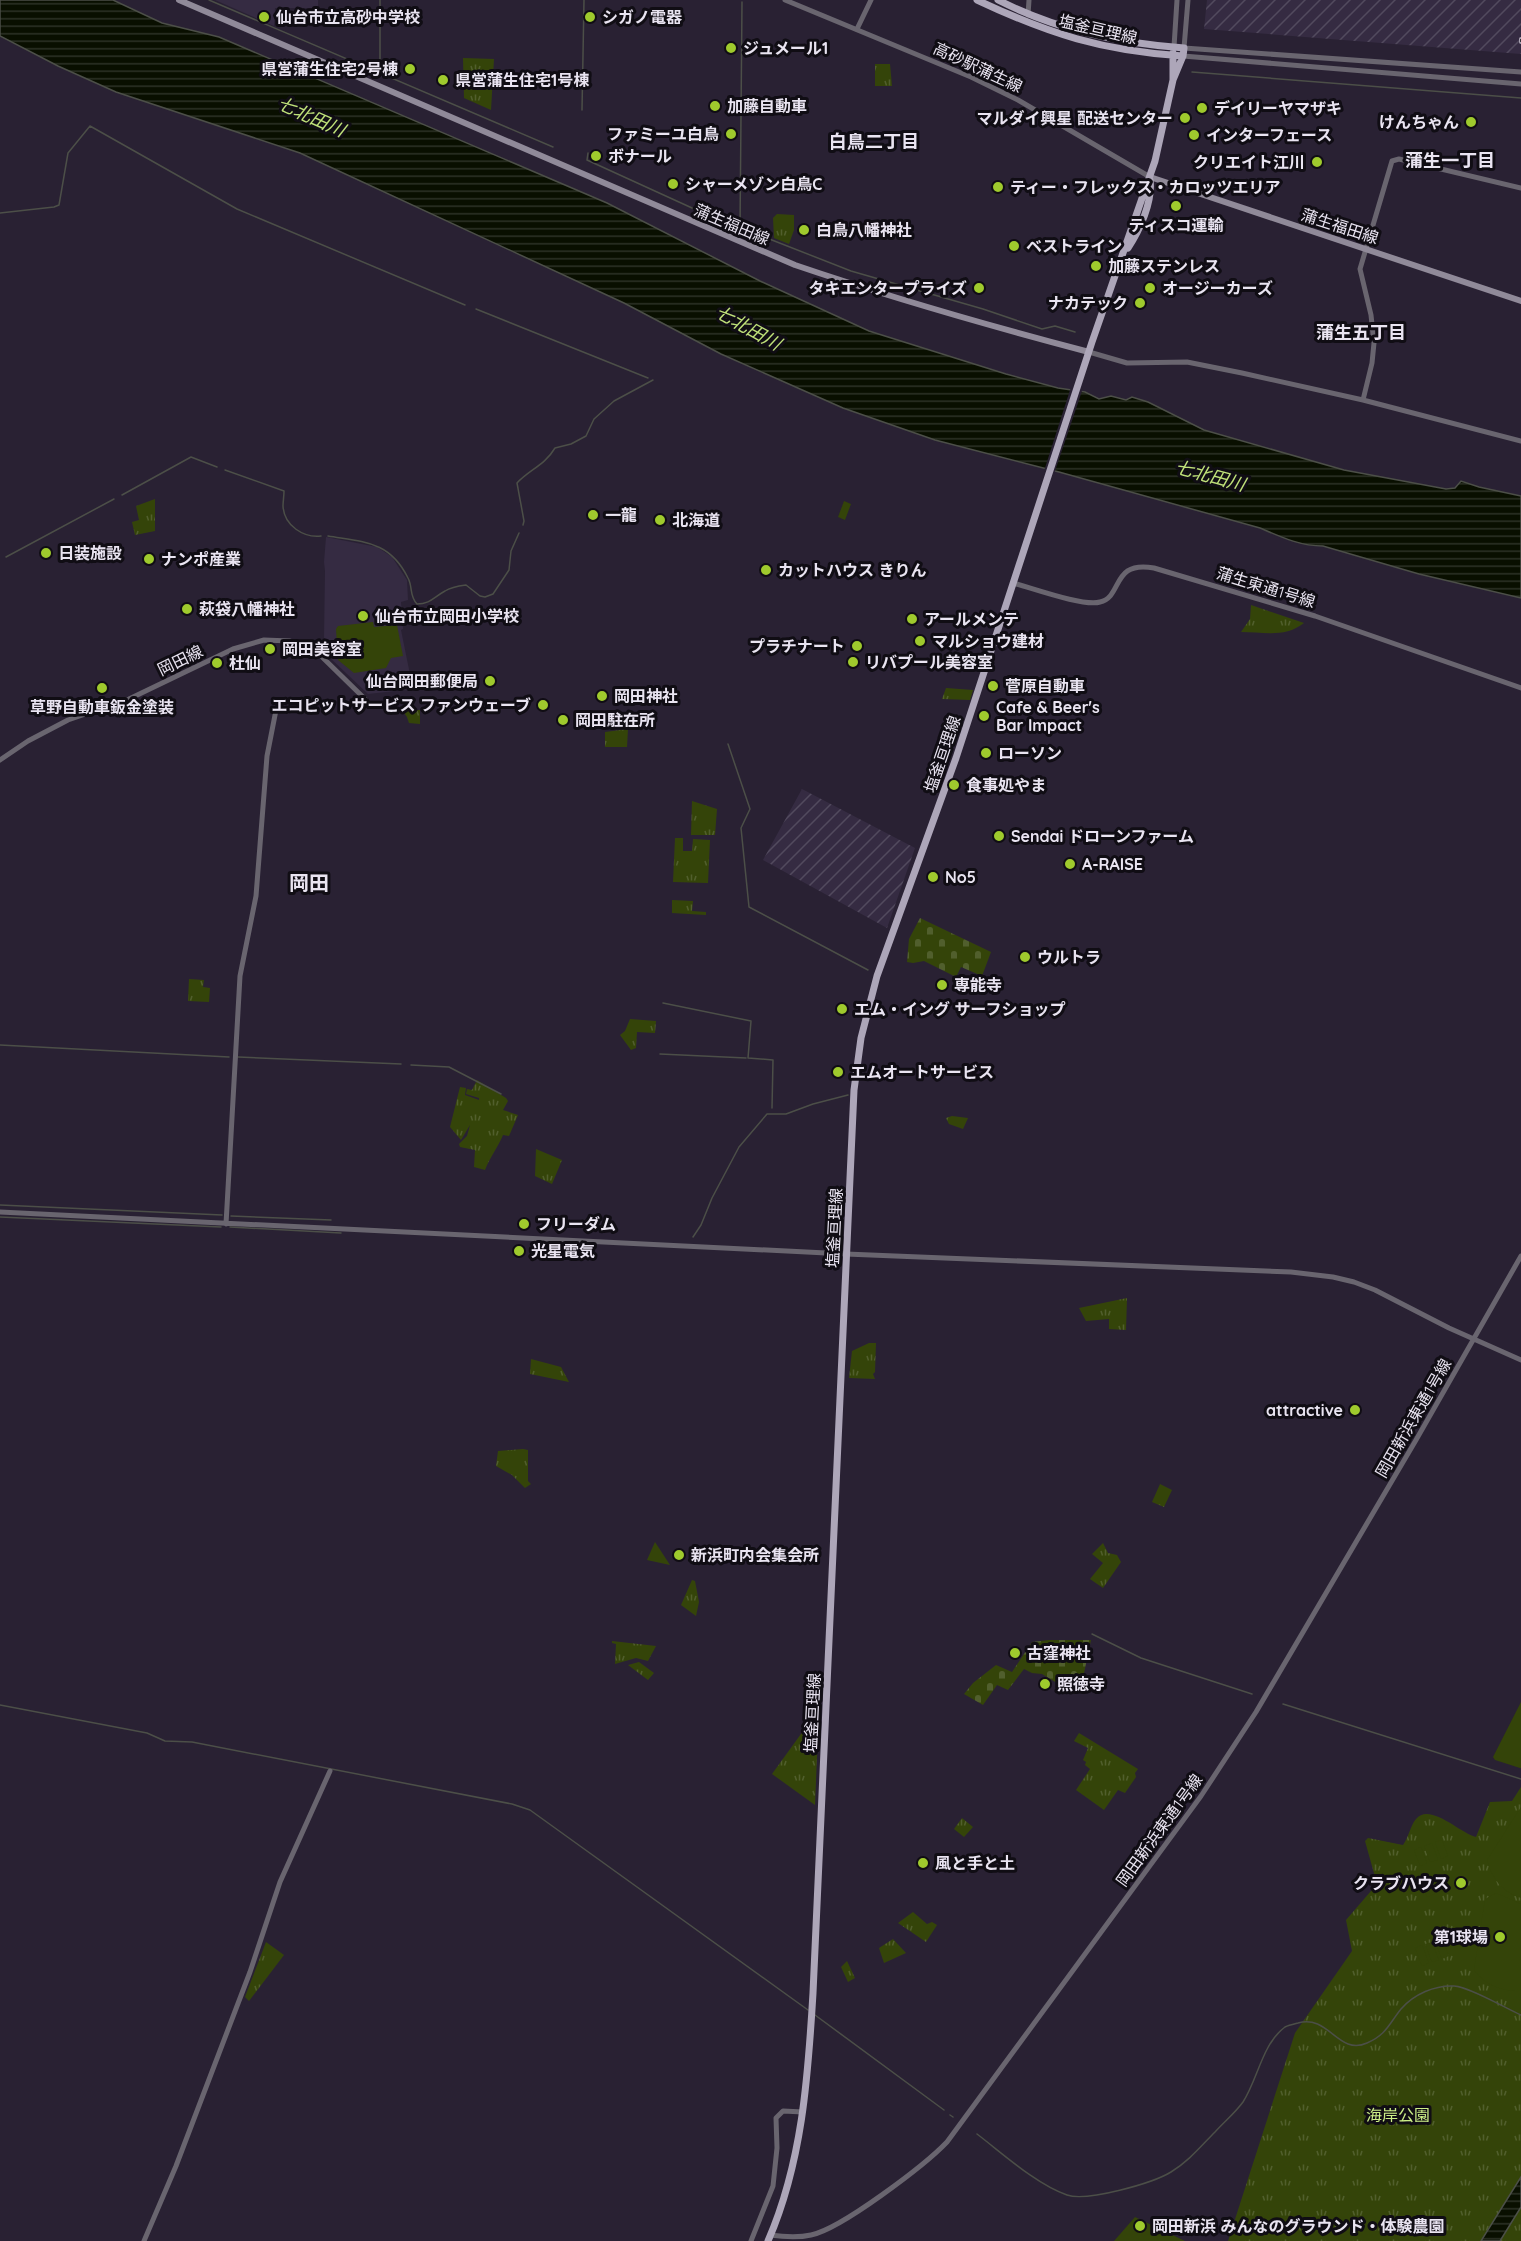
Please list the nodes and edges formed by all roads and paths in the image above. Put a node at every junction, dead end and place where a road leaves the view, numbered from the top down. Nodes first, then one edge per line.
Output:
1 (179, 0) edge
2 (785, 0) edge
3 (871, 0) edge
4 (977, 0) edge
5 (998, 0) edge
6 (1029, 0) edge
7 (1177, 0) edge
8 (1188, 0) edge
9 (1028, 15) junction
10 (857, 29) junction
11 (1173, 51) junction
12 (1184, 52) junction
13 (1176, 66) junction
14 (1521, 72) edge
15 (1521, 84) edge
16 (1150, 177) junction
17 (1521, 188) edge
18 (1142, 218) junction
19 (1131, 230) junction
20 (1366, 249) junction
21 (1124, 254) junction
22 (1521, 301) edge
23 (1088, 355) junction
24 (1363, 400) junction
25 (1521, 441) edge
26 (1013, 584) junction
27 (1521, 688) edge
28 (365, 699) dead end
29 (276, 710) dead end
30 (0, 760) edge
31 (0, 1212) edge
32 (226, 1224) junction
33 (846, 1254) junction
34 (1521, 1256) edge
35 (1473, 1339) junction
36 (1521, 1360) edge
37 (330, 1771) dead end
38 (803, 2112) junction
39 (769, 2238) edge
40 (144, 2241) edge
41 (751, 2241) edge

1 - 23 main road, 蒲生福田線
2 - 10 street, 高砂駅蒲生線
3 - 10 street
4 - 11 main road, 塩釜亘理線
5 - 9 main road, 塩釜亘理線
6 - 9 street
7 - 11 street
8 - 12 street
9 - 11 main road, 塩釜亘理線
10 - 16 street, 高砂駅蒲生線
11 - 12 main road, 塩釜亘理線
11 - 13 main road
12 - 13 main road, 塩釜亘理線
12 - 14 street
12 - 15 street
13 - 16 main road, 塩釜亘理線
16 - 18 main road, 塩釜亘理線
16 - 19 main road, 塩釜亘理線
16 - 20 main road, 蒲生福田線
17 - 20 street
18 - 19 main road
18 - 21 main road, 塩釜亘理線
19 - 21 main road, 塩釜亘理線
20 - 22 main road, 蒲生福田線
20 - 24 street
21 - 23 main road, 塩釜亘理線
23 - 24 street
23 - 26 main road, 塩釜亘理線
24 - 25 street
26 - 27 street, 蒲生東通1号線
26 - 33 main road, 塩釜亘理線
28 - 30 street, 岡田線
29 - 32 street
31 - 32 street
32 - 33 street
33 - 35 street
33 - 38 main road, 塩釜亘理線
34 - 35 street
35 - 36 street
35 - 39 street, 岡田新浜東通1号線
37 - 40 street
38 - 39 main road, 塩釜亘理線
38 - 41 street

